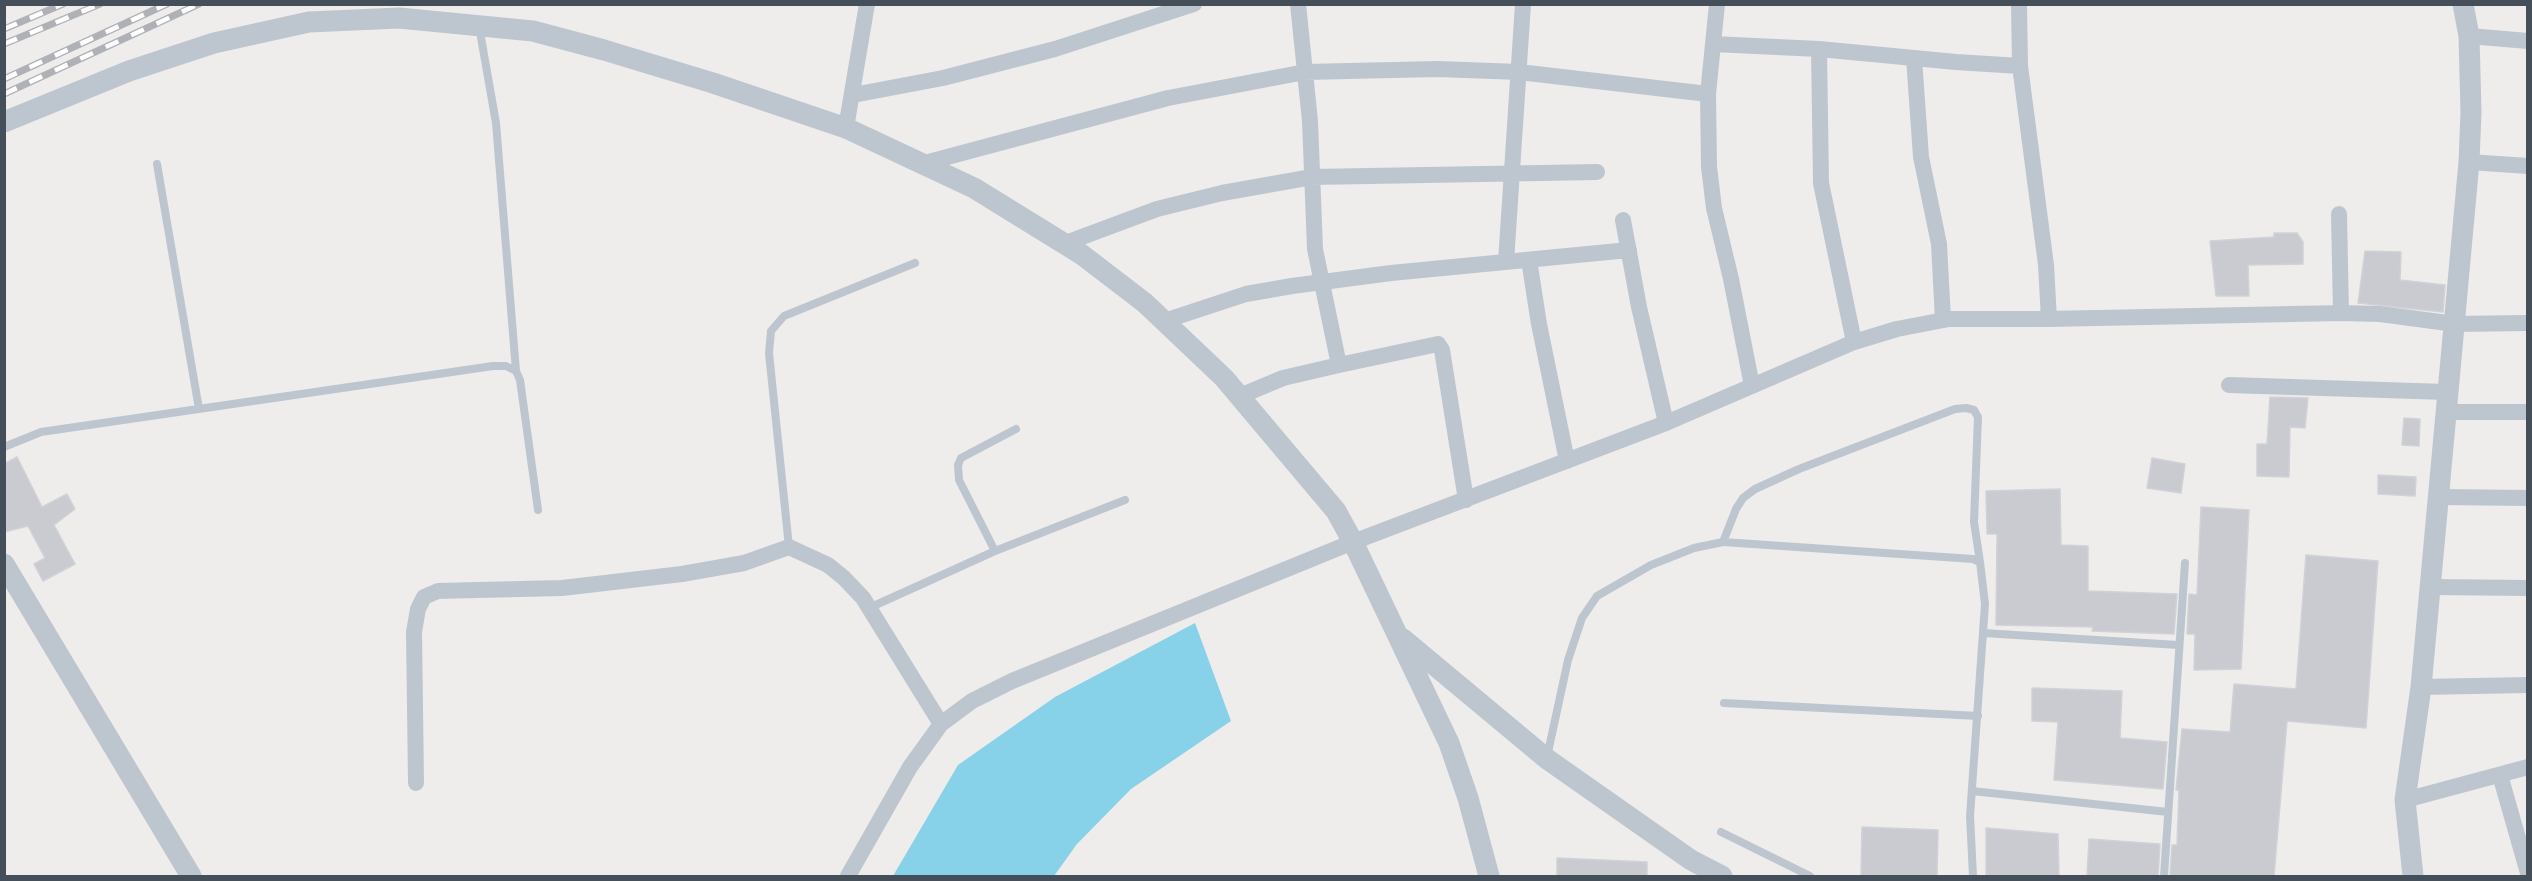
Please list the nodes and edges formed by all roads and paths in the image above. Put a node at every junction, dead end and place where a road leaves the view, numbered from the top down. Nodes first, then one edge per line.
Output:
1 (867, 4) edge
2 (1194, 4) edge
3 (1298, 4) edge
4 (1523, 4) edge
5 (1717, 4) edge
6 (2019, 4) edge
7 (2463, 4) edge
8 (478, 24) junction
9 (2469, 36) junction
10 (2528, 41) edge
11 (1713, 44) junction
12 (1819, 49) junction
13 (1914, 58) junction
14 (2020, 66) junction
15 (1305, 72) junction
16 (1519, 72) junction
17 (1708, 94) junction
18 (853, 95) junction
19 (4, 122) edge
20 (846, 128) junction
21 (2469, 162) junction
22 (157, 164) dead end
23 (921, 164) junction
24 (2528, 166) edge
25 (1512, 172) junction
26 (1597, 172) dead end
27 (1312, 177) junction
28 (2339, 214) dead end
29 (1623, 220) dead end
30 (1063, 244) junction
31 (1629, 250) junction
32 (1529, 260) junction
33 (1506, 262) junction
34 (915, 263) dead end
35 (1321, 283) junction
36 (2341, 313) junction
37 (2049, 319) junction
38 (1943, 320) junction
39 (1164, 321) junction
40 (2528, 323) edge
41 (2455, 324) junction
42 (1854, 342) junction
43 (1339, 365) junction
44 (516, 371) junction
45 (2229, 385) dead end
46 (1752, 386) junction
47 (1240, 396) junction
48 (2445, 402) junction
49 (199, 409) junction
50 (2528, 412) edge
51 (1666, 423) junction
52 (1016, 429) dead end
53 (4, 447) edge
54 (1567, 461) junction
55 (2439, 497) junction
56 (2528, 498) edge
57 (1125, 500) dead end
58 (1466, 500) junction
59 (538, 510) dead end
60 (1353, 542) junction
61 (1723, 542) junction
62 (789, 547) junction
63 (994, 551) junction
64 (1980, 562) junction
65 (2185, 563) dead end
66 (4, 564) edge
67 (2431, 587) junction
68 (2528, 588) edge
69 (869, 608) junction
70 (1983, 633) junction
71 (1398, 635) junction
72 (2178, 645) junction
73 (2528, 685) edge
74 (2421, 687) junction
75 (1724, 703) dead end
76 (1978, 716) junction
77 (941, 724) junction
78 (1547, 759) junction
79 (2528, 767) edge
80 (2500, 775) junction
81 (416, 783) dead end
82 (1972, 791) junction
83 (2405, 800) junction
84 (2168, 812) junction
85 (1721, 832) dead end
86 (2528, 873) edge
87 (190, 876) edge
88 (848, 876) edge
89 (1489, 876) edge
90 (1722, 876) edge
91 (1810, 876) edge
92 (1972, 876) edge
93 (2164, 876) edge
94 (2413, 876) edge

1 - 18 street
2 - 18 street
3 - 15 street
4 - 16 street
5 - 11 street
6 - 14 street
7 - 9 street
8 - 19 street
8 - 20 street
8 - 44 lane
9 - 10 street
9 - 21 street
11 - 12 street
11 - 17 street
12 - 13 street
12 - 42 street
13 - 14 street
13 - 38 street
14 - 37 street
15 - 16 street
15 - 23 street
15 - 27 street
16 - 17 street
16 - 25 street
17 - 46 street
18 - 20 street
20 - 23 street
21 - 24 street
21 - 41 street
22 - 49 lane
23 - 30 street
25 - 26 street
25 - 27 street
25 - 33 street
27 - 30 street
27 - 35 street
28 - 36 street
29 - 31 street
30 - 39 street
31 - 32 street
31 - 51 street
32 - 33 street
32 - 54 street
33 - 35 street
34 - 62 lane
35 - 39 street
35 - 43 street
36 - 37 street
36 - 41 street
37 - 38 street
38 - 42 street
39 - 47 street
40 - 41 street
41 - 48 street
42 - 46 street
43 - 47 street
43 - 58 street
44 - 49 lane
44 - 59 lane
45 - 48 street
46 - 51 street
47 - 60 street
48 - 50 street
48 - 55 street
49 - 53 lane
51 - 54 street
52 - 63 lane
54 - 58 street
55 - 56 street
55 - 67 street
57 - 63 lane
58 - 60 street
60 - 71 street
60 - 77 street
61 - 64 lane
61 - 64 lane
61 - 78 lane
62 - 69 street
62 - 81 street
63 - 69 lane
64 - 70 lane
65 - 72 lane
66 - 87 street
67 - 68 street
67 - 74 street
69 - 77 street
70 - 72 lane
70 - 76 lane
71 - 78 street
71 - 89 street
72 - 84 lane
73 - 74 street
74 - 83 street
75 - 76 lane
76 - 82 lane
77 - 88 street
78 - 90 street
79 - 80 street
80 - 83 street
80 - 86 street
82 - 84 lane
82 - 92 lane
83 - 94 street
84 - 93 lane
85 - 91 lane

